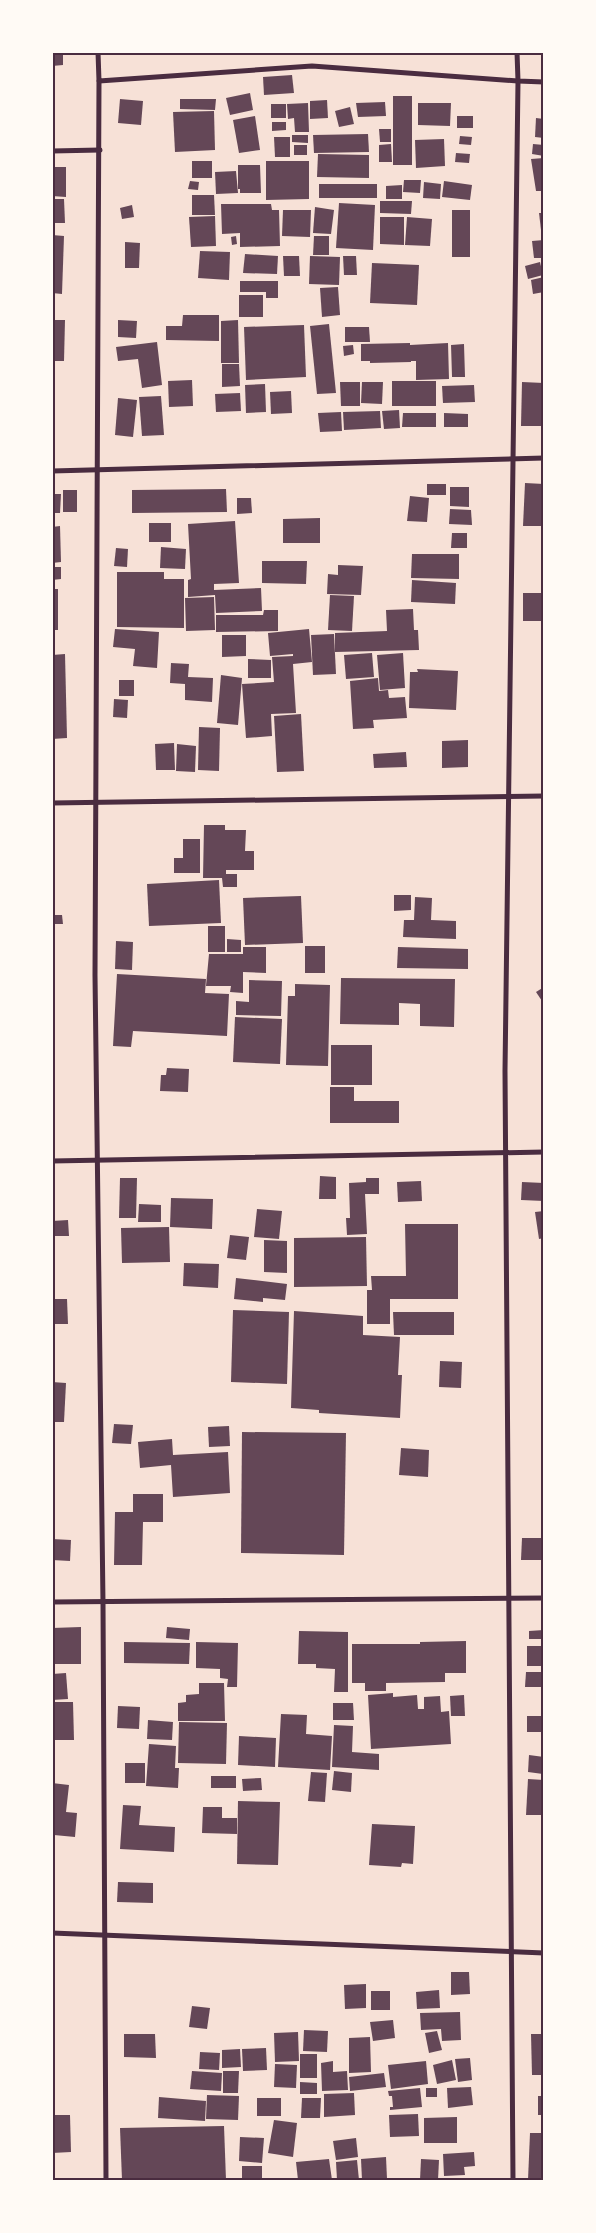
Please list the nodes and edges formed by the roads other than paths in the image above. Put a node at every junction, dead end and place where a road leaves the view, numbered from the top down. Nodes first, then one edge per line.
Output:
1 (98, 52) edge
2 (517, 52) edge
3 (99, 81) junction
4 (518, 82) junction
5 (544, 82) edge
6 (100, 150) junction
7 (52, 151) edge
8 (514, 458) junction
9 (544, 458) edge
10 (52, 471) edge
11 (98, 471) junction
12 (509, 796) junction
13 (544, 796) edge
14 (96, 802) junction
15 (52, 803) edge
16 (544, 1152) edge
17 (506, 1153) junction
18 (98, 1160) junction
19 (52, 1161) edge
20 (508, 1598) junction
21 (544, 1598) edge
22 (52, 1602) edge
23 (103, 1603) junction
24 (52, 1933) edge
25 (106, 1935) junction
26 (511, 1952) junction
27 (544, 1953) edge
28 (106, 2180) edge
29 (513, 2180) edge

1 - 3 street
2 - 4 street
3 - 4 street
3 - 6 street
4 - 5 street
4 - 8 street
6 - 7 street
6 - 11 street
8 - 9 street
8 - 11 street
8 - 12 street
10 - 11 street
11 - 14 street
12 - 13 street
12 - 14 street
12 - 17 street
14 - 15 street
14 - 18 street
16 - 17 street
17 - 18 street
17 - 20 street
18 - 19 street
18 - 23 street
20 - 21 street
20 - 23 street
20 - 26 street
22 - 23 street
23 - 25 street
24 - 25 street
25 - 26 street
25 - 28 street
26 - 27 street
26 - 29 street

